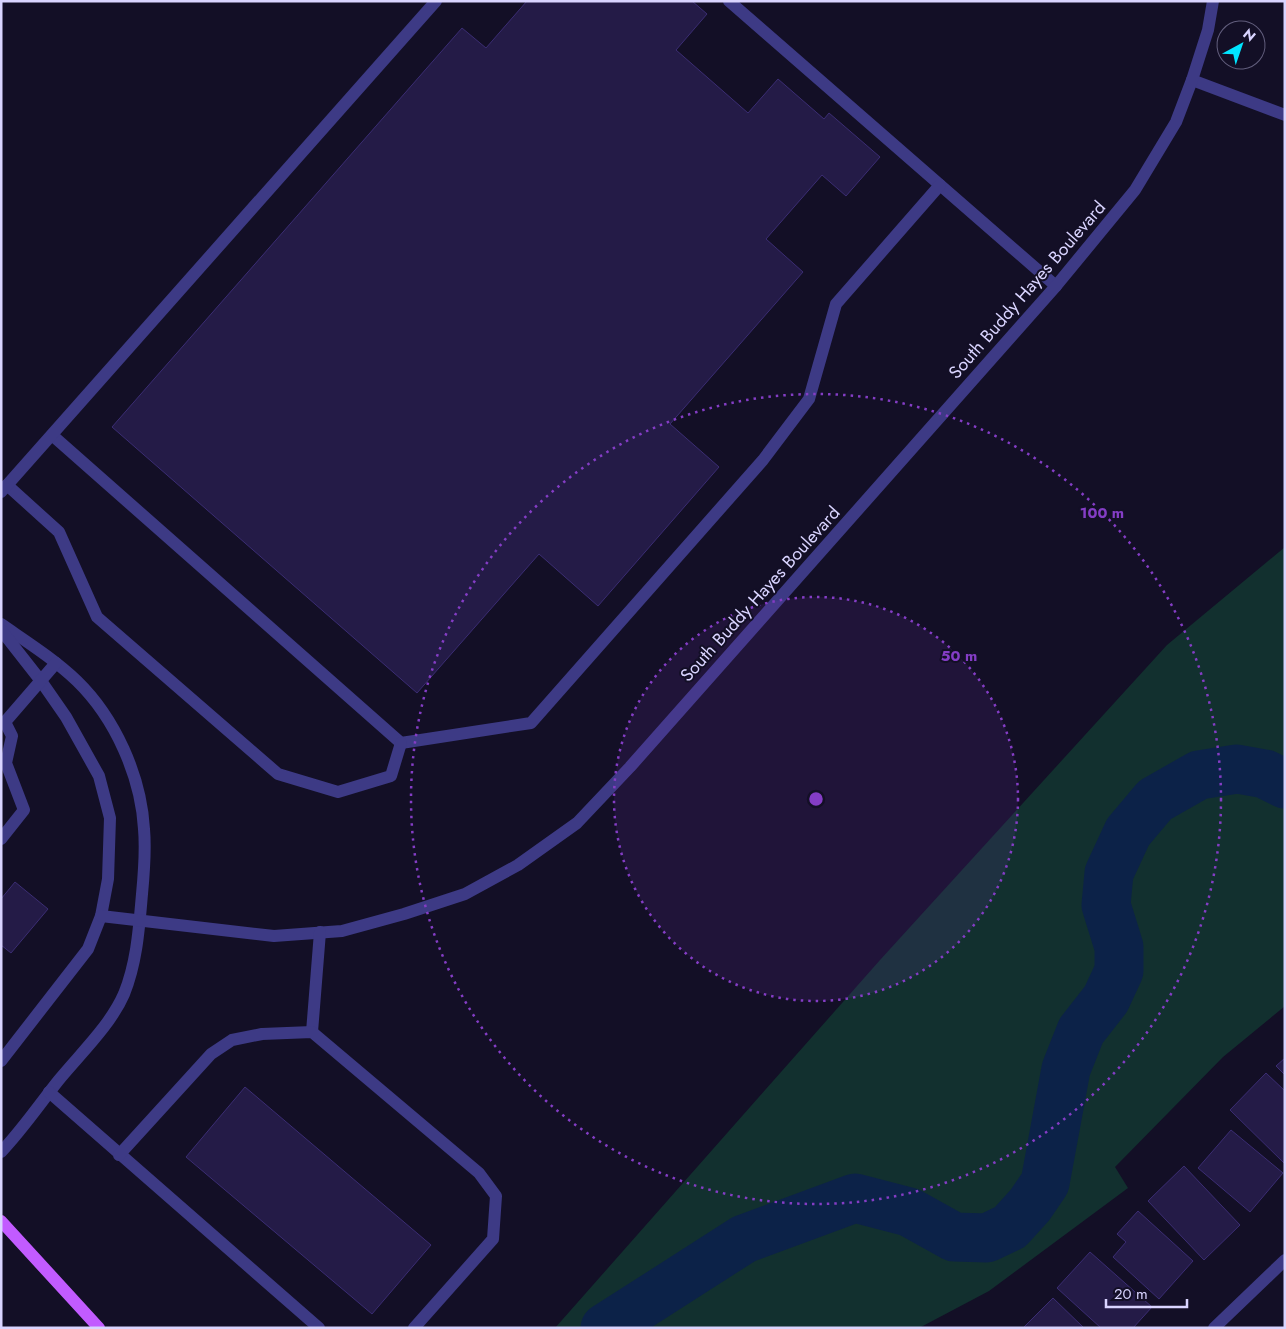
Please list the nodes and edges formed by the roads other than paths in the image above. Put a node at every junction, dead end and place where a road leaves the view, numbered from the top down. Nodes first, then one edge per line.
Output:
1 (436, 1) edge
2 (729, 1) edge
3 (1213, 1) edge
4 (1192, 80) junction
5 (1285, 115) edge
6 (940, 185) junction
7 (1056, 286) junction
8 (52, 435) junction
9 (4, 489) edge
10 (1, 624) edge
11 (1, 630) edge
12 (56, 663) junction
13 (42, 681) junction
14 (3, 723) edge
15 (402, 743) junction
16 (1, 840) edge
17 (101, 916) junction
18 (140, 920) junction
19 (320, 932) junction
20 (312, 1032) junction
21 (1, 1060) edge
22 (49, 1092) junction
23 (1, 1152) edge
24 (119, 1155) junction
25 (1, 1221) edge
26 (1285, 1260) edge
27 (99, 1328) edge
28 (320, 1328) edge
29 (414, 1328) edge
30 (1214, 1328) edge

1 - 8 street
2 - 6 street
3 - 4 street, South Buddy Hayes Boulevard
4 - 5 street
4 - 7 street, South Buddy Hayes Boulevard
6 - 7 street
6 - 15 street
7 - 19 street, South Buddy Hayes Boulevard
8 - 9 street
8 - 15 street
9 - 15 street
10 - 12 street
11 - 13 street
12 - 13 street
12 - 18 street
13 - 14 street
13 - 17 street
14 - 16 street
17 - 18 street, South Buddy Hayes Boulevard
17 - 21 street
18 - 19 street, South Buddy Hayes Boulevard
18 - 22 street
19 - 20 street
20 - 24 street
20 - 29 street
22 - 23 street
22 - 24 street
24 - 28 street
25 - 27 main road
26 - 30 street

